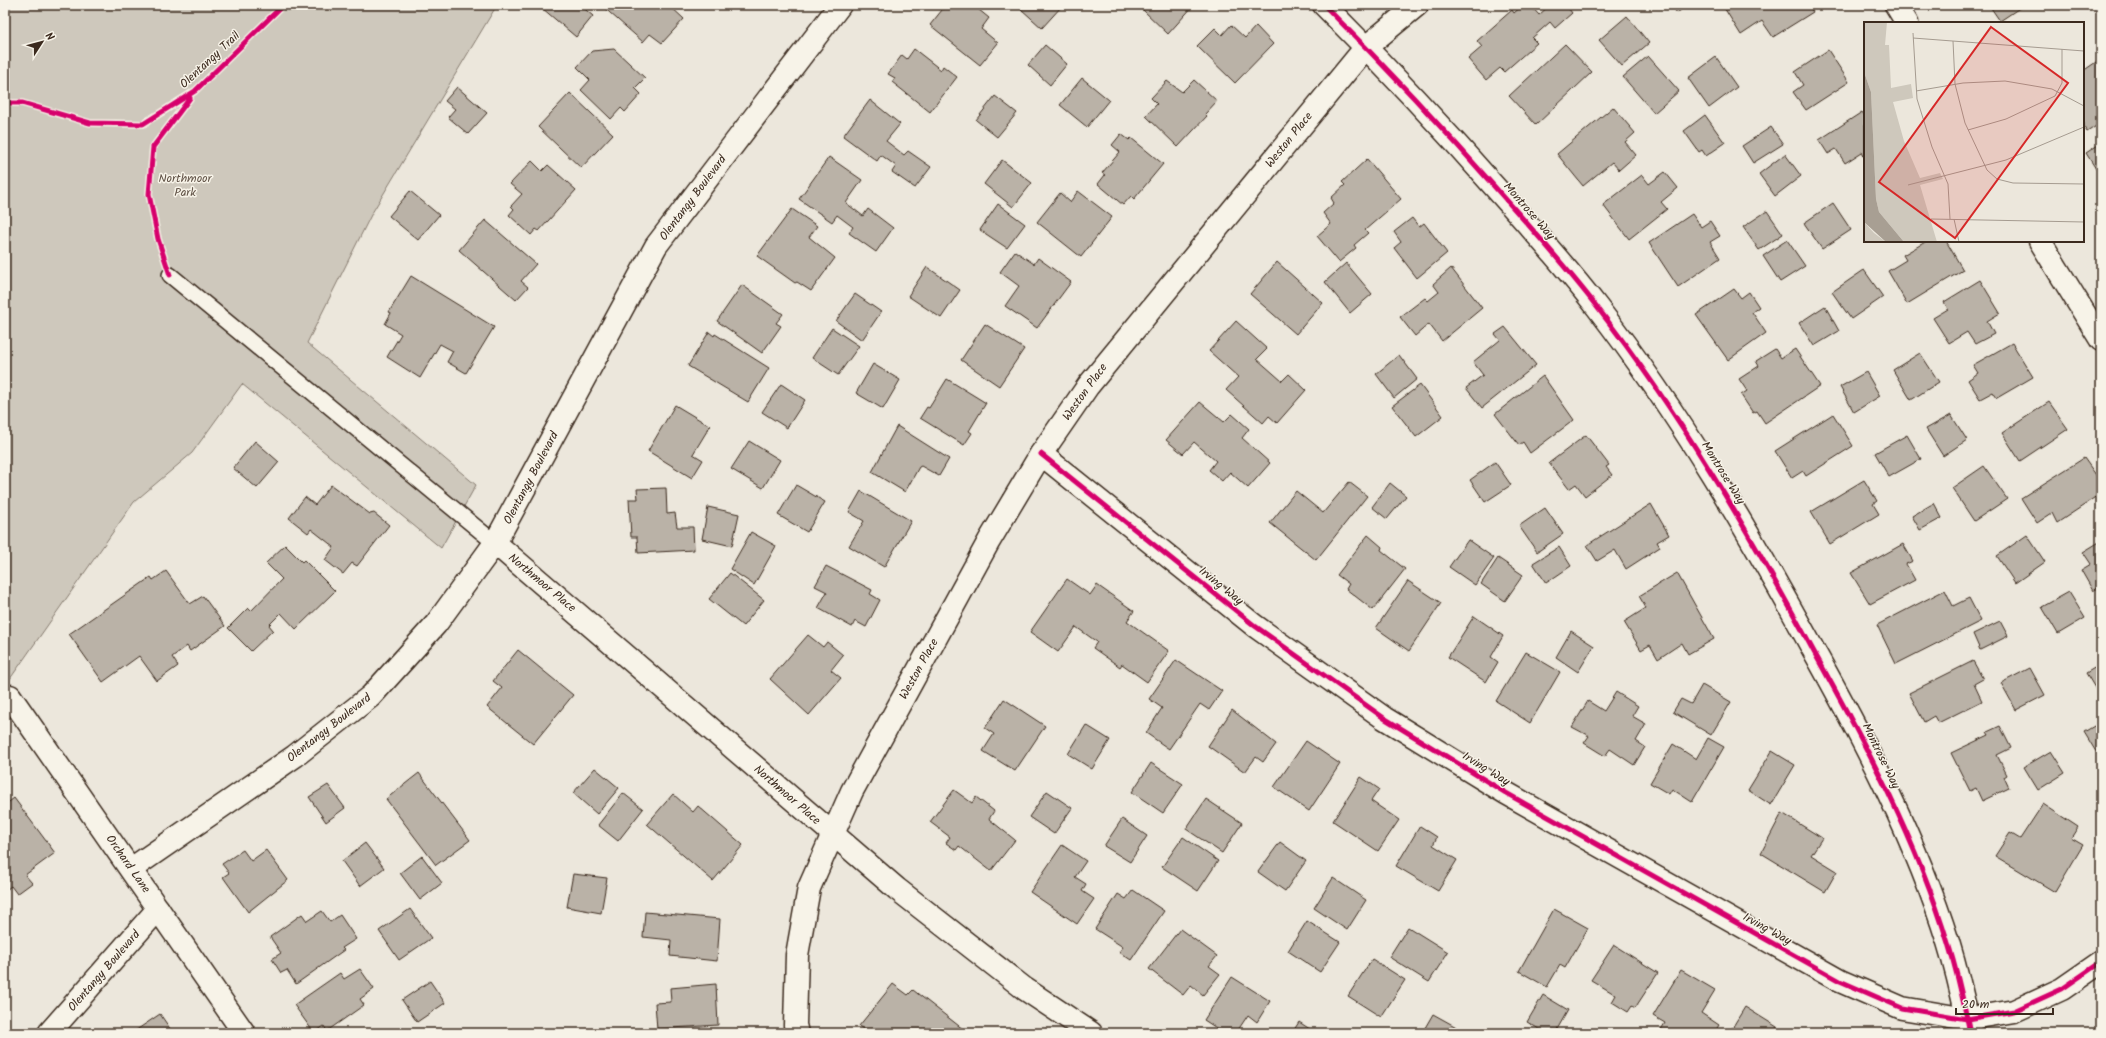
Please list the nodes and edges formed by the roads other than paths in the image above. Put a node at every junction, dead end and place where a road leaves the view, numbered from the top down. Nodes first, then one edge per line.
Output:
1 (840, 5) edge
2 (1324, 5) edge
3 (1417, 5) edge
4 (1896, 5) edge
5 (1906, 22) edge
6 (1366, 47) junction
7 (2041, 242) edge
8 (170, 275) dead end
9 (2101, 340) edge
10 (1041, 454) junction
11 (495, 543) junction
12 (10, 696) dead end
13 (832, 834) junction
14 (131, 869) junction
15 (158, 909) junction
16 (2101, 962) edge
17 (1969, 1026) edge
18 (49, 1033) edge
19 (244, 1033) edge
20 (797, 1033) edge
21 (1091, 1033) edge

1 - 11 street, Olentangy Boulevard
2 - 6 street, Montrose Way
3 - 6 street, Weston Place
4 - 5 street
6 - 10 street, Weston Place
6 - 17 street, Montrose Way
7 - 9 street
8 - 11 lane
10 - 13 street, Weston Place
10 - 17 street, Irving Way
11 - 13 street, Northmoor Place
11 - 14 street, Olentangy Boulevard
12 - 14 street, Orchard Lane
13 - 20 street, Weston Place
13 - 21 street, Northmoor Place
14 - 15 street, Orchard Lane
15 - 18 street, Olentangy Boulevard
15 - 19 street, Orchard Lane
16 - 17 street, Irving Way

